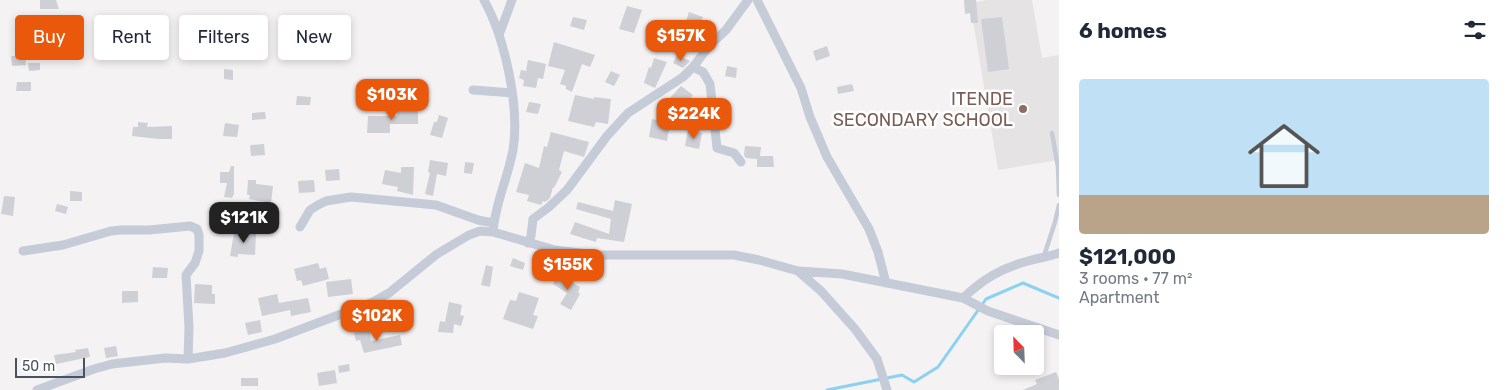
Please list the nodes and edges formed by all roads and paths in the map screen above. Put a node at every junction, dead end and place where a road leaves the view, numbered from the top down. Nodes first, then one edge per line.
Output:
1 (484, 0) edge
2 (512, 0) edge
3 (748, 0) edge
4 (757, 0) edge
5 (499, 35) junction
6 (693, 68) junction
7 (473, 90) dead end
8 (512, 93) junction
9 (1052, 133) dead end
10 (742, 162) dead end
11 (1059, 195) edge
12 (1059, 205) edge
13 (494, 222) junction
14 (300, 227) dead end
15 (493, 232) junction
16 (528, 243) junction
17 (23, 251) dead end
18 (1059, 253) edge
19 (1043, 258) junction
20 (798, 272) junction
21 (886, 283) junction
22 (966, 301) junction
23 (1059, 335) edge
24 (188, 359) junction
25 (37, 390) edge
26 (887, 390) edge

1 - 5 street
2 - 5 street
3 - 6 street
4 - 21 street
5 - 8 street
6 - 10 street
6 - 16 street
7 - 8 street
8 - 13 street
9 - 11 lane
12 - 19 lane
13 - 14 street
13 - 15 street
15 - 16 street
15 - 24 street
16 - 20 street
17 - 24 street
18 - 19 street
19 - 22 street
20 - 21 street
20 - 26 street
21 - 22 street
22 - 23 street
24 - 25 street

